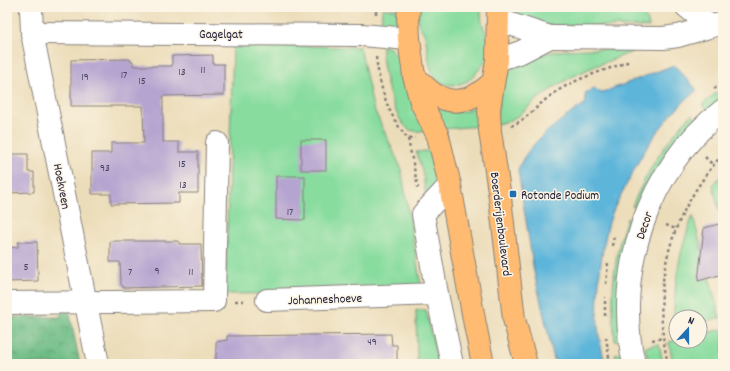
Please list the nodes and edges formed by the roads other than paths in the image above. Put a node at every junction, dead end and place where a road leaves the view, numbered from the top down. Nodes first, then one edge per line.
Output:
1 (31, 7) edge
2 (409, 7) edge
3 (687, 7) edge
4 (498, 13) edge
5 (715, 19) edge
6 (32, 33) junction
7 (550, 37) junction
8 (409, 39) junction
9 (497, 60) junction
10 (414, 76) junction
11 (493, 82) junction
12 (723, 110) edge
13 (218, 143) dead end
14 (450, 185) junction
15 (437, 294) junction
16 (267, 300) road end
17 (7, 303) edge
18 (86, 303) junction
19 (98, 364) edge
20 (452, 364) edge
21 (483, 364) edge
22 (526, 364) edge
23 (634, 364) edge

1 - 6 street, Hoekveen
2 - 8 main road
3 - 5 street
4 - 7 street
4 - 9 main road, Boerderijenboulevard
5 - 7 street
6 - 8 street, Gagelgat
6 - 18 street, Hoekveen
7 - 9 street
8 - 10 main road
9 - 11 main road, Boerderijenboulevard
10 - 11 main road
10 - 14 main road
11 - 22 main road, Boerderijenboulevard
12 - 23 street, Decor
13 - 18 street
14 - 15 street
14 - 21 main road
15 - 16 street, Johanneshoeve
15 - 20 street
17 - 18 street
18 - 19 street, Hoekveen

